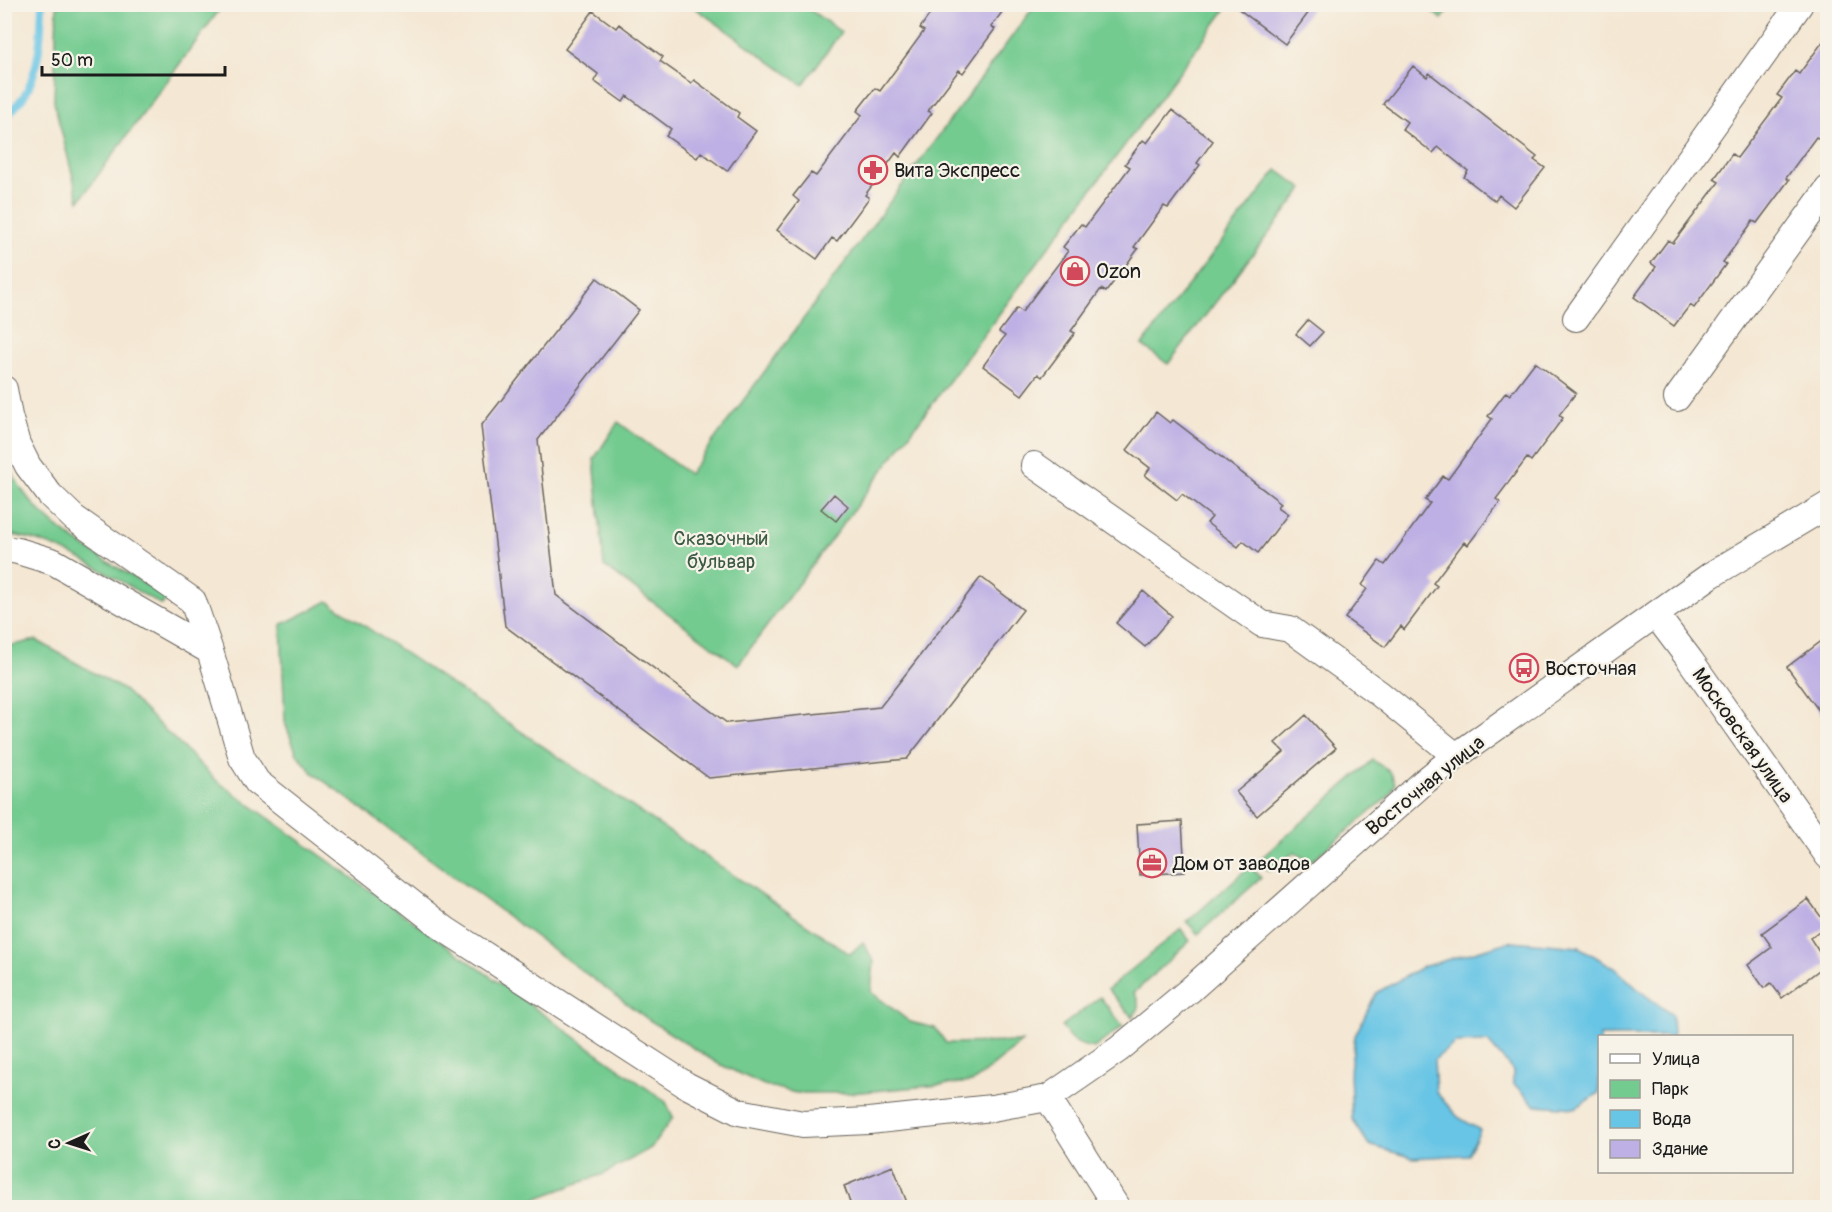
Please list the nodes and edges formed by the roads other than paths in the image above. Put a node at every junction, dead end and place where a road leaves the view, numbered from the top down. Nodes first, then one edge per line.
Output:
1 (1800, 4) edge
2 (1827, 189) edge
3 (1576, 318) dead end
4 (4, 389) edge
5 (1677, 398) dead end
6 (1034, 465) dead end
7 (1827, 506) edge
8 (4, 549) edge
9 (1656, 615) junction
10 (210, 651) junction
11 (1456, 756) junction
12 (1827, 856) edge
13 (1048, 1098) junction
14 (1117, 1208) edge

1 - 3 street
2 - 5 street
4 - 10 street
6 - 11 street
7 - 9 street, Восточная улица
8 - 10 street
9 - 11 street, Восточная улица
9 - 12 street, Московская улица
10 - 13 street
11 - 13 street, Восточная улица
13 - 14 street

